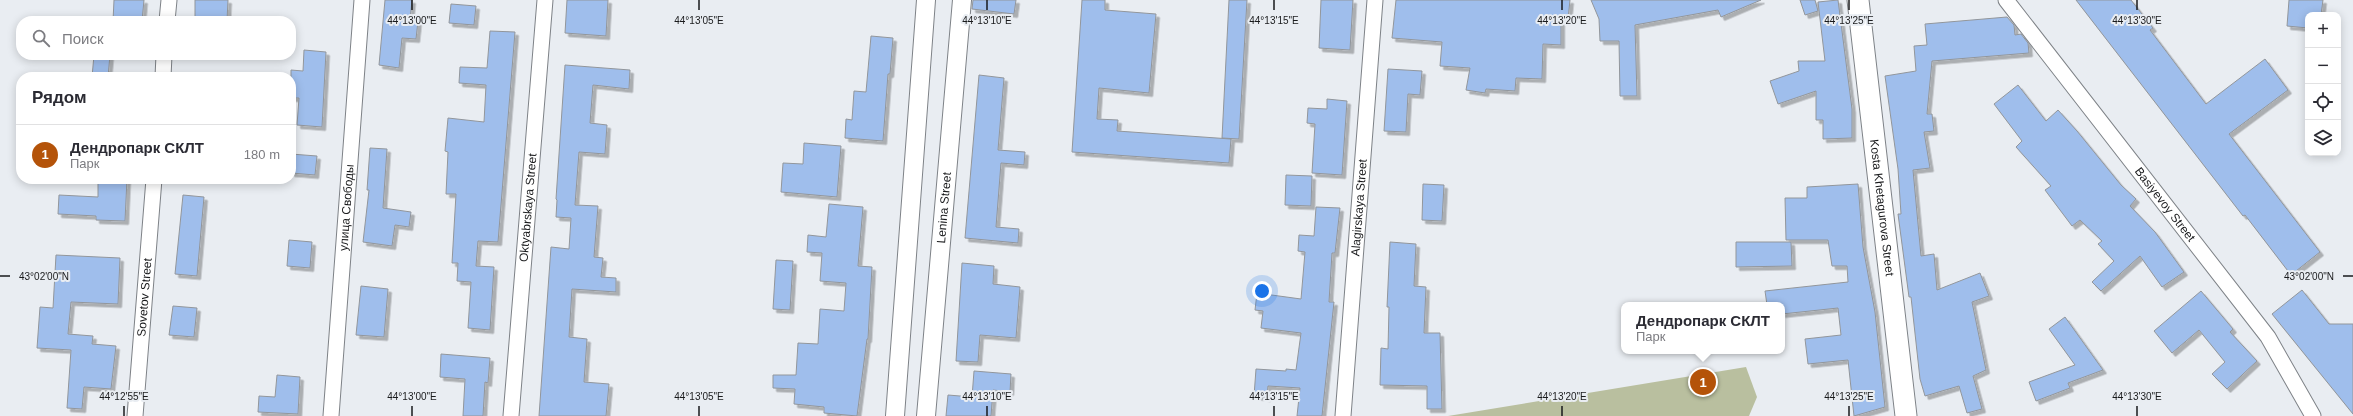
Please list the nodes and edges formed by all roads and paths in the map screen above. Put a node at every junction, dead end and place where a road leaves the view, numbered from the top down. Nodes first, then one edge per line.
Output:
1 (169, 0) edge
2 (362, 0) edge
3 (545, 0) edge
4 (926, 0) edge
5 (962, 0) edge
6 (1374, 0) edge
7 (1858, 0) edge
8 (2006, 0) edge
9 (167, 16) edge
10 (164, 60) edge
11 (163, 72) edge
12 (154, 184) edge
13 (2311, 415) edge
14 (135, 416) edge
15 (331, 416) edge
16 (511, 416) edge
17 (895, 416) edge
18 (926, 416) edge
19 (1343, 416) edge
20 (1906, 416) edge

1 - 9 street
2 - 15 street, улица Свободы
3 - 16 street, Oktyabrskaya Street
4 - 17 street
5 - 18 street, Lenina Street
6 - 19 street, Alagirskaya Street
7 - 20 main road, Kosta Khetagurova Street
8 - 13 street, Basiyevoy Street
10 - 11 street
12 - 14 street, Sovetov Street

